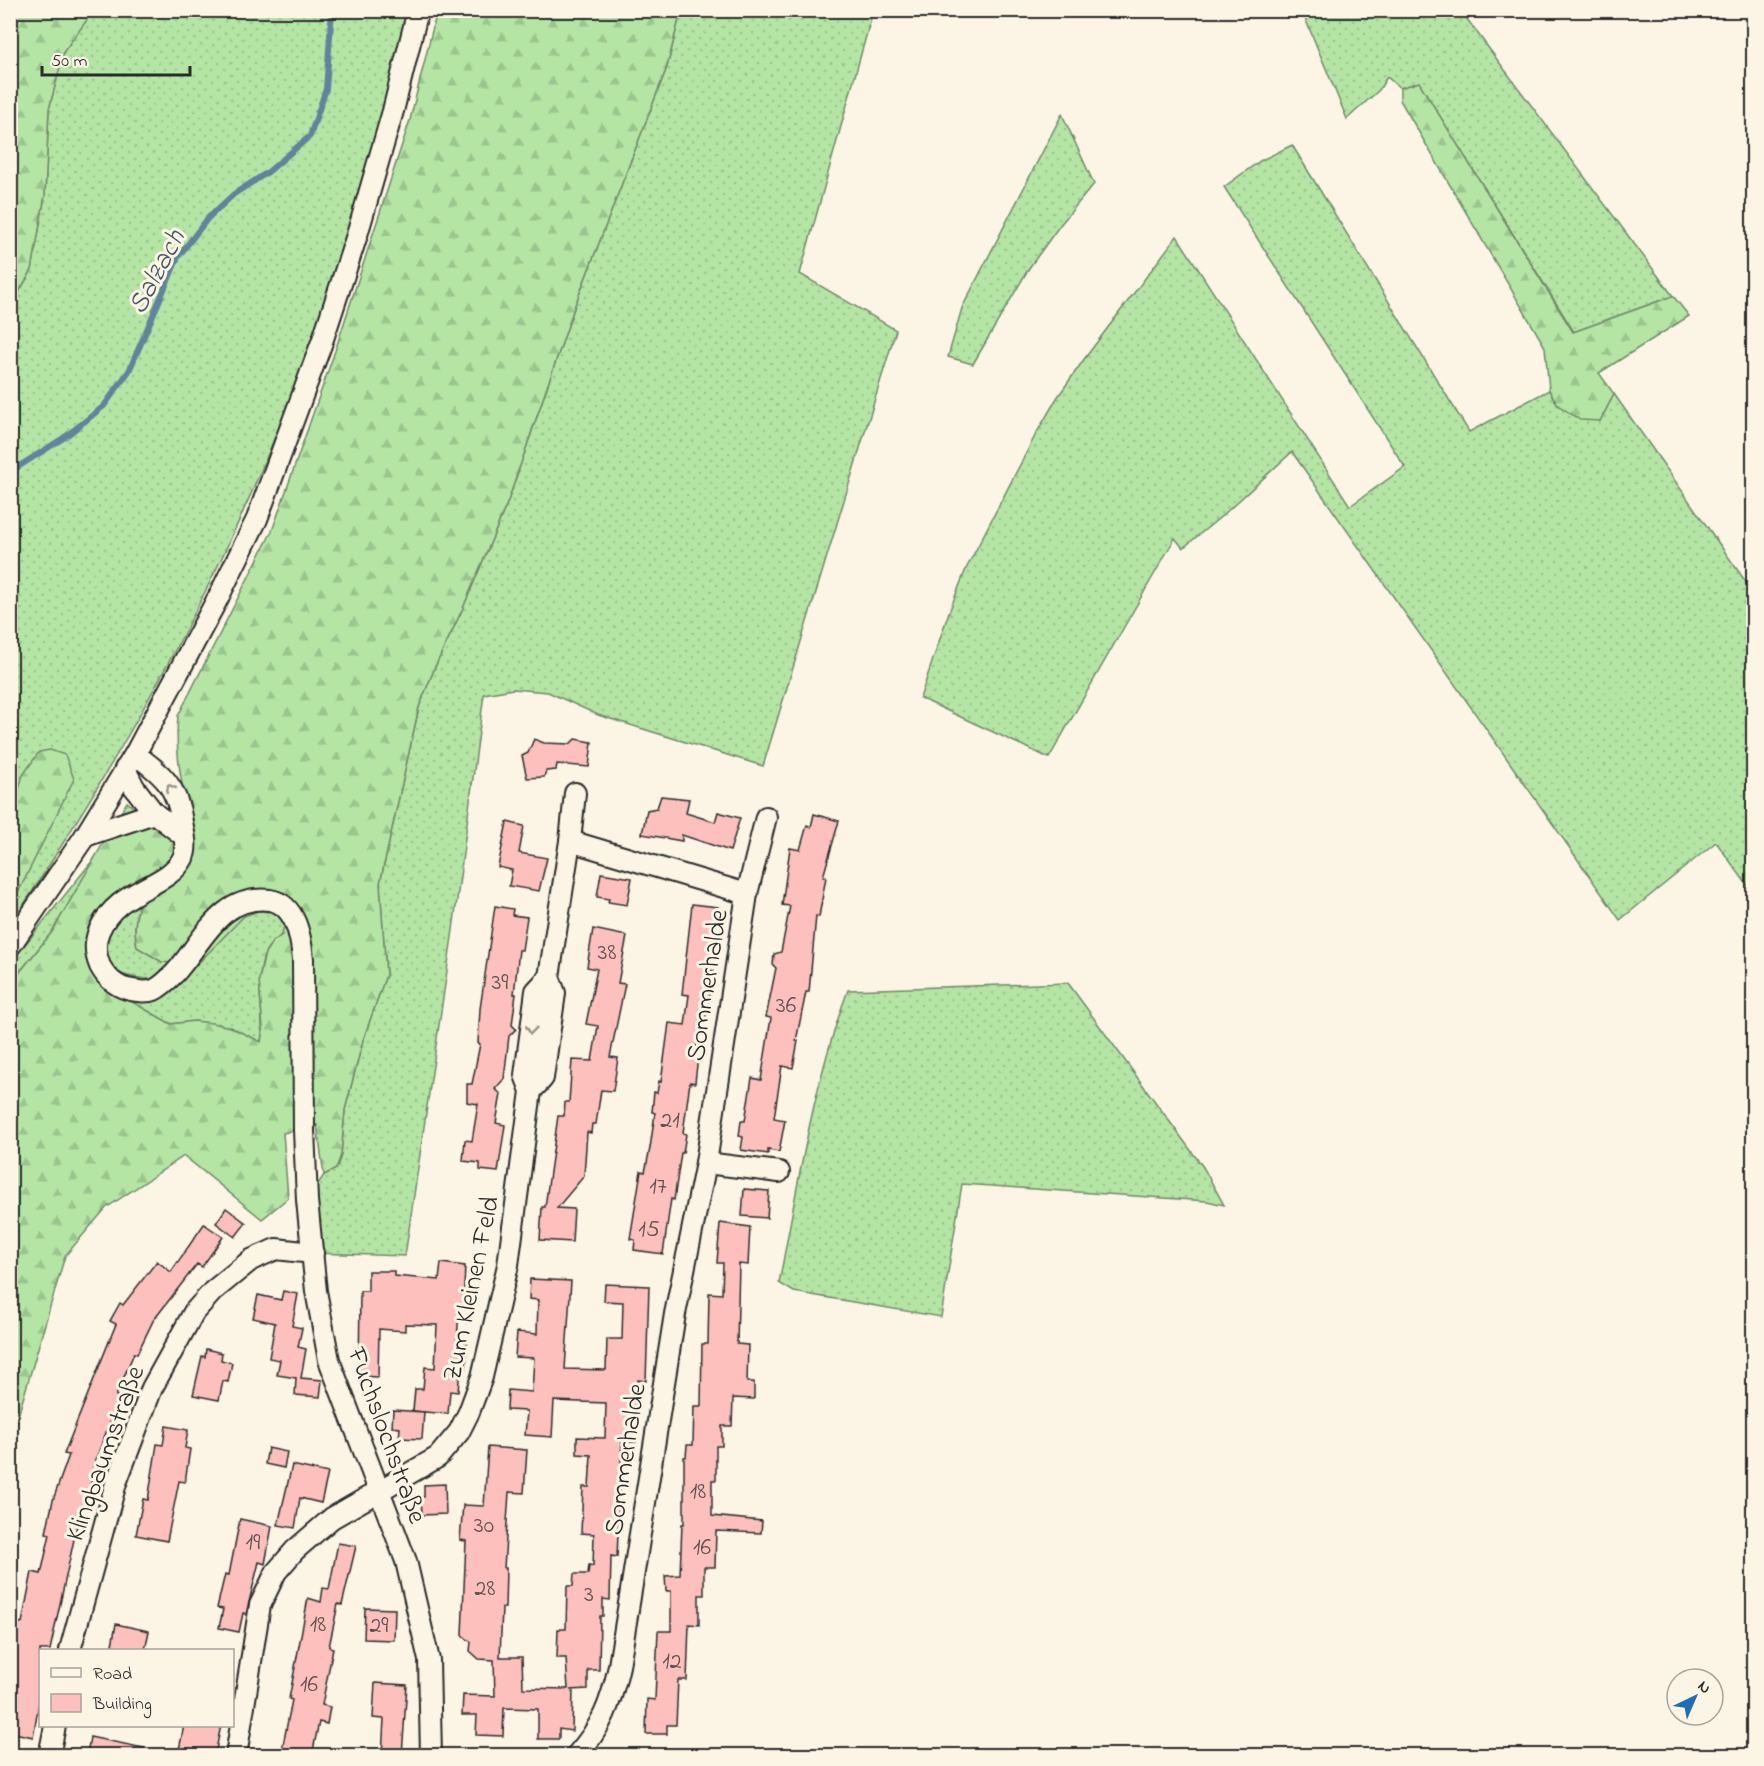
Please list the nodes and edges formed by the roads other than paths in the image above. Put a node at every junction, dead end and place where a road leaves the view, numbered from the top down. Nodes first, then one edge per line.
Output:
1 (418, 10) edge
2 (130, 762) junction
3 (575, 793) dead end
4 (154, 813) junction
5 (766, 817) dead end
6 (85, 836) junction
7 (184, 836) junction
8 (570, 841) junction
9 (747, 894) junction
10 (10, 946) edge
11 (706, 1163) junction
12 (778, 1172) dead end
13 (313, 1253) junction
14 (378, 1490) junction
15 (70, 1649) edge
16 (55, 1727) edge
17 (49, 1755) edge
18 (236, 1755) edge
19 (431, 1755) edge
20 (576, 1755) edge

1 - 2 street
2 - 4 street
2 - 6 street
7 -> 2 street
3 - 8 street, Zum Kleinen Feld
4 - 6 street
4 - 7 street
5 - 9 street, Sommerhalde
6 - 10 street
7 - 13 street, Fuchslochstraße
8 - 9 street
8 - 14 street, Zum Kleinen Feld
9 - 11 street, Sommerhalde
11 - 12 street
11 - 20 street, Sommerhalde
13 - 14 street, Fuchslochstraße
13 - 15 street, Klingbaumstraße
14 - 18 street, Zum Kleinen Feld
14 - 19 street, Fuchslochstraße
16 - 17 street

